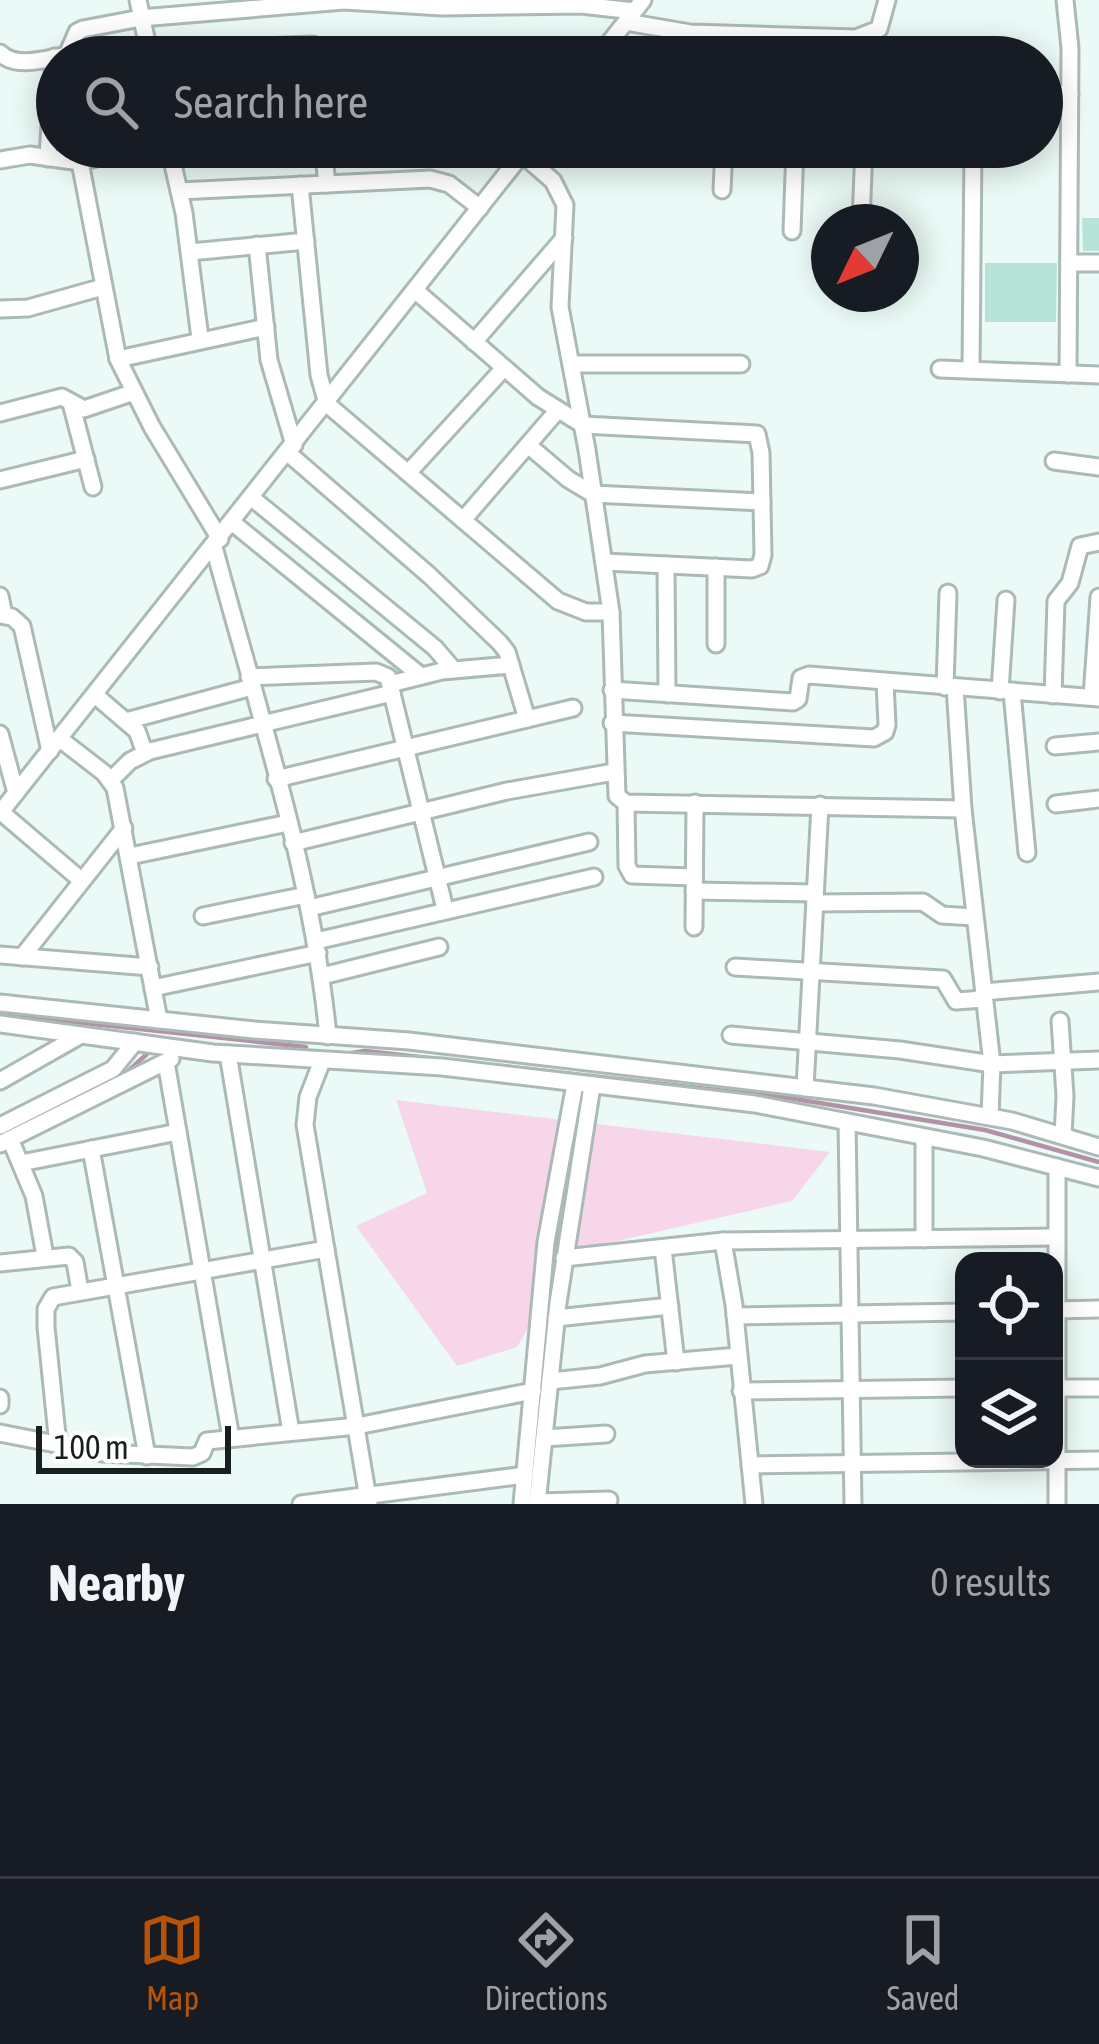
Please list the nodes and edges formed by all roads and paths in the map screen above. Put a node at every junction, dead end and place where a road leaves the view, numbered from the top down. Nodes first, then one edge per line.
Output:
1 (138, 0) edge
2 (886, 0) edge
3 (1065, 0) edge
4 (356, 1) edge
5 (426, 3) edge
6 (533, 3) edge
7 (635, 8) edge
8 (141, 18) junction
9 (729, 35) joint
10 (869, 35) joint
11 (75, 36) edge
12 (143, 36) edge
13 (614, 36) edge
14 (764, 36) edge
15 (834, 36) edge
16 (0, 53) edge
17 (36, 60) edge
18 (1063, 94) edge
19 (1070, 94) junction
20 (36, 156) edge
21 (0, 160) edge
22 (81, 168) edge
23 (174, 168) edge
24 (325, 168) edge
25 (511, 168) edge
26 (541, 168) edge
27 (723, 168) edge
28 (794, 168) edge
29 (863, 168) edge
30 (973, 168) edge
31 (327, 184) junction
32 (300, 185) junction
33 (722, 190) dead end
34 (179, 191) junction
35 (862, 204) edge
36 (481, 208) junction
37 (792, 231) dead end
38 (566, 236) junction
39 (306, 241) junction
40 (257, 245) junction
41 (190, 252) junction
42 (1069, 263) junction
43 (1099, 263) edge
44 (103, 287) junction
45 (416, 291) junction
46 (0, 309) edge
47 (266, 327) junction
48 (200, 338) junction
49 (474, 342) junction
50 (118, 359) junction
51 (571, 364) junction
52 (741, 364) dead end
53 (504, 368) junction
54 (940, 368) dead end
55 (971, 370) junction
56 (1068, 374) junction
57 (1099, 375) edge
58 (134, 392) junction
59 (70, 401) junction
60 (327, 404) junction
61 (557, 412) junction
62 (0, 413) edge
63 (583, 425) junction
64 (528, 445) junction
65 (291, 449) junction
66 (86, 459) junction
67 (1054, 461) dead end
68 (1099, 466) edge
69 (408, 473) junction
70 (0, 480) edge
71 (93, 488) dead end
72 (593, 494) junction
73 (253, 498) junction
74 (762, 502) junction
75 (463, 520) junction
76 (233, 523) junction
77 (1099, 542) edge
78 (217, 543) junction
79 (604, 562) junction
80 (666, 565) junction
81 (716, 567) junction
82 (948, 593) dead end
83 (0, 596) edge
84 (1099, 597) edge
85 (1006, 600) dead end
86 (611, 612) junction
87 (2, 615) edge
88 (1098, 626) edge
89 (716, 644) dead end
90 (511, 664) junction
91 (454, 669) junction
92 (422, 676) junction
93 (250, 682) junction
94 (886, 682) junction
95 (950, 687) junction
96 (391, 688) junction
97 (612, 690) junction
98 (1006, 692) junction
99 (667, 694) junction
100 (95, 695) junction
101 (1053, 695) junction
102 (1096, 698) edge
103 (574, 708) dead end
104 (527, 719) junction
105 (126, 721) junction
106 (612, 722) junction
107 (262, 726) junction
108 (0, 734) edge
109 (1099, 742) edge
110 (55, 745) junction
111 (1055, 746) dead end
112 (403, 748) junction
113 (145, 753) junction
114 (614, 772) junction
115 (276, 779) junction
116 (111, 780) junction
117 (16, 793) junction
118 (1099, 800) edge
119 (626, 802) junction
120 (695, 803) junction
121 (1056, 804) dead end
122 (820, 806) junction
123 (963, 808) junction
124 (421, 812) junction
125 (0, 813) edge
126 (288, 823) junction
127 (124, 828) junction
128 (589, 842) dead end
129 (293, 843) junction
130 (1027, 853) dead end
131 (130, 856) junction
132 (437, 877) junction
133 (594, 877) dead end
134 (82, 881) junction
135 (694, 884) junction
136 (815, 898) junction
137 (308, 902) junction
138 (446, 909) junction
139 (203, 916) dead end
140 (974, 917) junction
141 (694, 927) dead end
142 (317, 947) junction
143 (439, 947) dead end
144 (0, 955) edge
145 (22, 957) junction
146 (735, 967) dead end
147 (150, 968) junction
148 (811, 972) junction
149 (322, 976) junction
150 (1099, 982) edge
151 (153, 988) junction
152 (983, 996) junction
153 (0, 1004) edge
154 (159, 1020) junction
155 (1060, 1021) dead end
156 (0, 1024) edge
157 (81, 1035) junction
158 (730, 1035) dead end
159 (328, 1036) junction
160 (135, 1042) junction
161 (807, 1043) junction
162 (190, 1050) junction
163 (228, 1054) junction
164 (1099, 1060) edge
165 (322, 1061) junction
166 (1063, 1061) junction
167 (166, 1062) junction
168 (992, 1064) junction
169 (0, 1081) edge
170 (584, 1085) junction
171 (806, 1088) junction
172 (989, 1116) junction
173 (847, 1122) junction
174 (178, 1132) junction
175 (3, 1136) edge
176 (1063, 1136) junction
177 (924, 1137) junction
178 (1099, 1147) edge
179 (91, 1149) junction
180 (21, 1162) junction
181 (1057, 1167) junction
182 (1099, 1178) edge
183 (1055, 1237) junction
184 (924, 1239) junction
185 (849, 1240) junction
186 (724, 1241) junction
187 (663, 1248) junction
188 (326, 1249) junction
189 (1055, 1252) edge
190 (45, 1256) junction
191 (564, 1258) junction
192 (263, 1260) junction
193 (0, 1262) edge
194 (202, 1270) junction
195 (117, 1286) junction
196 (80, 1291) junction
197 (670, 1306) junction
198 (1099, 1309) edge
199 (1063, 1310) edge
200 (955, 1312) edge
201 (850, 1315) junction
202 (735, 1316) junction
203 (556, 1318) junction
204 (738, 1356) junction
205 (676, 1362) junction
206 (550, 1381) junction
207 (851, 1388) junction
208 (955, 1388) edge
209 (1063, 1388) edge
210 (1099, 1388) edge
211 (741, 1390) junction
212 (533, 1391) junction
213 (357, 1426) junction
214 (292, 1432) junction
215 (0, 1433) edge
216 (606, 1434) dead end
217 (231, 1438) junction
218 (544, 1438) junction
219 (58, 1445) junction
220 (146, 1456) junction
221 (1099, 1460) edge
222 (1063, 1462) edge
223 (955, 1463) edge
224 (750, 1465) junction
225 (853, 1465) junction
226 (1056, 1468) edge
227 (525, 1475) junction
228 (368, 1498) edge
229 (609, 1500) dead end
230 (532, 1503) edge
231 (301, 1504) edge
232 (754, 1504) edge
233 (853, 1504) edge
234 (1057, 1504) edge

1 - 8 street
2 - 10 street
3 - 19 street
4 - 5 street
4 - 8 street
5 - 6 street
6 - 7 street
7 - 9 street
7 - 13 street
8 - 11 street
8 - 12 street
9 - 14 street
10 - 15 street
16 - 17 street
18 - 19 street
19 - 42 street
20 - 21 street
22 - 44 street
23 - 34 street
24 - 31 street
25 - 36 street
26 - 38 street
27 - 33 street
28 - 37 street
29 - 35 street
30 - 55 street
31 - 32 street
31 - 36 street
32 - 34 street
32 - 39 street
34 - 41 street
36 - 45 street
38 - 49 street
38 - 51 street
39 - 40 street
39 - 60 street
40 - 41 street
40 - 47 street
41 - 48 street
42 - 43 street
42 - 56 street
44 - 46 street
44 - 50 street
45 - 49 street
45 - 60 street
47 - 48 street
47 - 65 street
48 - 50 street
49 - 53 street
50 - 58 street
51 - 52 street
51 - 63 street
53 - 61 street
53 - 69 street
54 - 55 street
55 - 56 street
56 - 57 street
58 - 59 street
58 - 78 street
59 - 62 street
59 - 66 street
60 - 65 street
60 - 69 street
61 - 63 street
61 - 64 street
63 - 72 street
63 - 74 street
64 - 72 street
64 - 75 street
65 - 73 street
65 - 90 street
66 - 70 street
66 - 71 street
67 - 68 street
69 - 75 street
72 - 74 street
72 - 79 street
73 - 76 street
73 - 91 street
74 - 81 street
75 - 86 street
76 - 78 street
76 - 92 street
77 - 101 street
78 - 93 street
78 - 100 street
79 - 80 street
79 - 86 street
80 - 81 street
80 - 99 street
81 - 89 street
82 - 95 street
83 - 87 street
84 - 88 street
85 - 98 street
86 - 97 street
87 - 110 street
88 - 102 street
90 - 91 street
90 - 104 street
91 - 92 street
92 - 96 street
93 - 96 street
93 - 105 street
93 - 107 street
94 - 95 street
94 - 99 street
94 - 106 street
95 - 98 street
95 - 123 street
96 - 107 street
96 - 112 street
97 - 99 street
97 - 106 street
98 - 101 street
98 - 130 street
100 - 105 street
100 - 110 street
101 - 102 street
103 - 104 street
104 - 112 street
105 - 113 street
106 - 114 street
107 - 113 street
107 - 115 street
108 - 117 street
109 - 111 street
110 - 116 street
110 - 117 street
112 - 115 street
112 - 124 street
113 - 116 street
114 - 119 street
114 - 124 street
115 - 126 street
116 - 127 street
117 - 125 street
118 - 121 street
119 - 120 street
119 - 135 street
120 - 122 street
120 - 135 street
122 - 123 street
122 - 136 street
123 - 140 street
124 - 129 street
124 - 132 street
125 - 134 street
126 - 129 street
126 - 131 street
127 - 131 street
127 - 134 street
128 - 132 street
129 - 137 street
131 - 147 street
132 - 137 street
132 - 138 street
133 - 138 street
134 - 145 street
135 - 136 street
135 - 141 street
136 - 140 street
136 - 148 street
137 - 139 street
137 - 142 street
138 - 142 street
140 - 152 street
142 - 149 street
142 - 151 street
143 - 149 street
144 - 145 street
145 - 147 street
146 - 148 street
147 - 151 street
148 - 152 street
148 - 161 street
149 - 159 street
150 - 152 street
151 - 154 street
152 - 168 street
153 - 154 street
154 - 159 street
155 - 166 street
156 - 157 street
157 - 160 street
157 - 169 street
158 - 161 street
159 - 171 street
160 - 162 street
160 - 175 street
161 - 168 street
161 - 171 street
162 - 163 street
162 - 167 street
163 - 165 street
163 - 192 street
164 - 166 street
165 - 170 street
165 - 188 street
166 - 168 street
166 - 176 street
167 - 174 street
167 - 175 street
168 - 172 street
170 - 173 street
170 - 191 street
170 - 212 street
171 - 172 street
172 - 176 street
173 - 177 street
173 - 185 street
174 - 179 street
174 - 194 street
175 - 180 street
176 - 178 street
177 - 181 street
177 - 184 street
179 - 180 street
179 - 195 street
180 - 190 street
181 - 182 street
181 - 183 street
183 - 184 street
183 - 189 street
184 - 185 street
185 - 186 street
185 - 201 street
186 - 187 street
186 - 202 street
187 - 191 street
187 - 197 street
188 - 192 street
188 - 213 street
190 - 193 street
190 - 196 street
191 - 203 street
192 - 194 street
192 - 214 street
194 - 195 street
194 - 217 street
195 - 196 street
195 - 220 street
196 - 219 street
197 - 203 street
197 - 205 street
198 - 199 street
200 - 201 street
201 - 202 street
201 - 207 street
202 - 204 street
203 - 206 street
204 - 205 street
204 - 211 street
205 - 206 street
206 - 218 street
207 - 208 street
207 - 211 street
207 - 225 street
209 - 210 street
211 - 224 street
212 - 213 street
212 - 227 street
213 - 214 street
213 - 228 street
214 - 217 street
215 - 219 street
216 - 218 street
217 - 220 street
218 - 230 street
219 - 220 street
221 - 222 street
223 - 225 street
224 - 225 street
224 - 232 street
225 - 233 street
226 - 234 street
227 - 228 street
227 - 230 street
228 - 231 street
229 - 230 street

